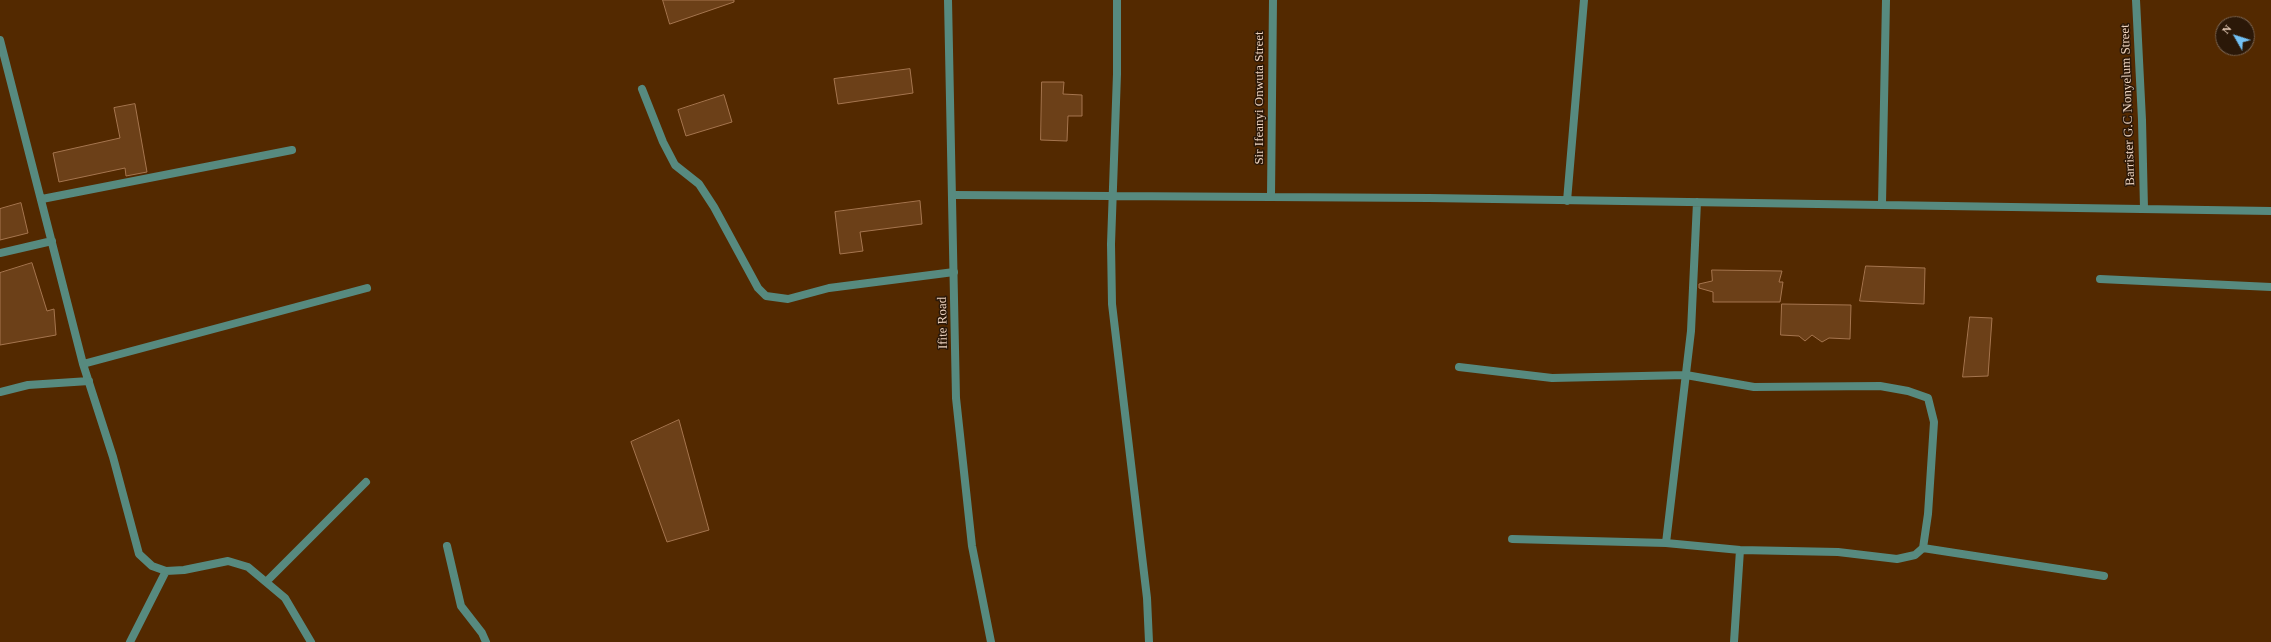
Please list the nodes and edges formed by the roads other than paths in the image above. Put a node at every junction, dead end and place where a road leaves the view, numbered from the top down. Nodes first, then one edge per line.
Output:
1 (948, 0) edge
2 (1117, 0) edge
3 (1273, 0) edge
4 (1584, 0) edge
5 (1886, 0) edge
6 (2136, 0) edge
7 (0, 40) edge
8 (642, 89) dead end
9 (292, 150) dead end
10 (953, 195) junction
11 (1271, 196) junction
12 (1114, 197) junction
13 (42, 199) junction
14 (1567, 200) junction
15 (1697, 202) junction
16 (1882, 204) junction
17 (2144, 209) junction
18 (2271, 212) edge
19 (52, 241) junction
20 (0, 253) edge
21 (954, 272) junction
22 (2100, 279) dead end
23 (2271, 287) edge
24 (367, 288) dead end
25 (83, 364) junction
26 (1459, 367) dead end
27 (1686, 375) junction
28 (88, 381) junction
29 (0, 392) edge
30 (366, 482) dead end
31 (1512, 539) dead end
32 (1666, 543) junction
33 (446, 546) dead end
34 (1923, 548) junction
35 (1740, 550) junction
36 (166, 571) junction
37 (2104, 576) dead end
38 (266, 582) junction
39 (130, 642) edge
40 (311, 642) edge
41 (486, 642) edge
42 (991, 642) edge
43 (1149, 642) edge
44 (1734, 642) edge

1 - 10 street, Ifite Road
2 - 12 street
3 - 11 street, Sir Ifeanyi Onwuta Street
4 - 14 street
5 - 16 street
6 - 17 street, Barrister G.C Nonyelum Street
7 - 13 street
8 - 21 street
9 - 13 street
10 - 12 street
10 - 21 street, Ifite Road
11 - 12 street
11 - 14 street
12 - 43 street
13 - 19 street
14 - 15 street
15 - 16 street
15 - 27 street
16 - 17 street
17 - 18 street
19 - 20 street
19 - 25 street
21 - 42 street, Ifite Road
22 - 23 street
24 - 25 street
25 - 28 street
26 - 27 street
27 - 32 street
27 - 34 street
28 - 29 street
28 - 36 street
30 - 38 street
31 - 32 street
32 - 35 street
33 - 41 street
34 - 35 street
34 - 37 street
35 - 44 street
36 - 38 street
36 - 39 street
38 - 40 street

